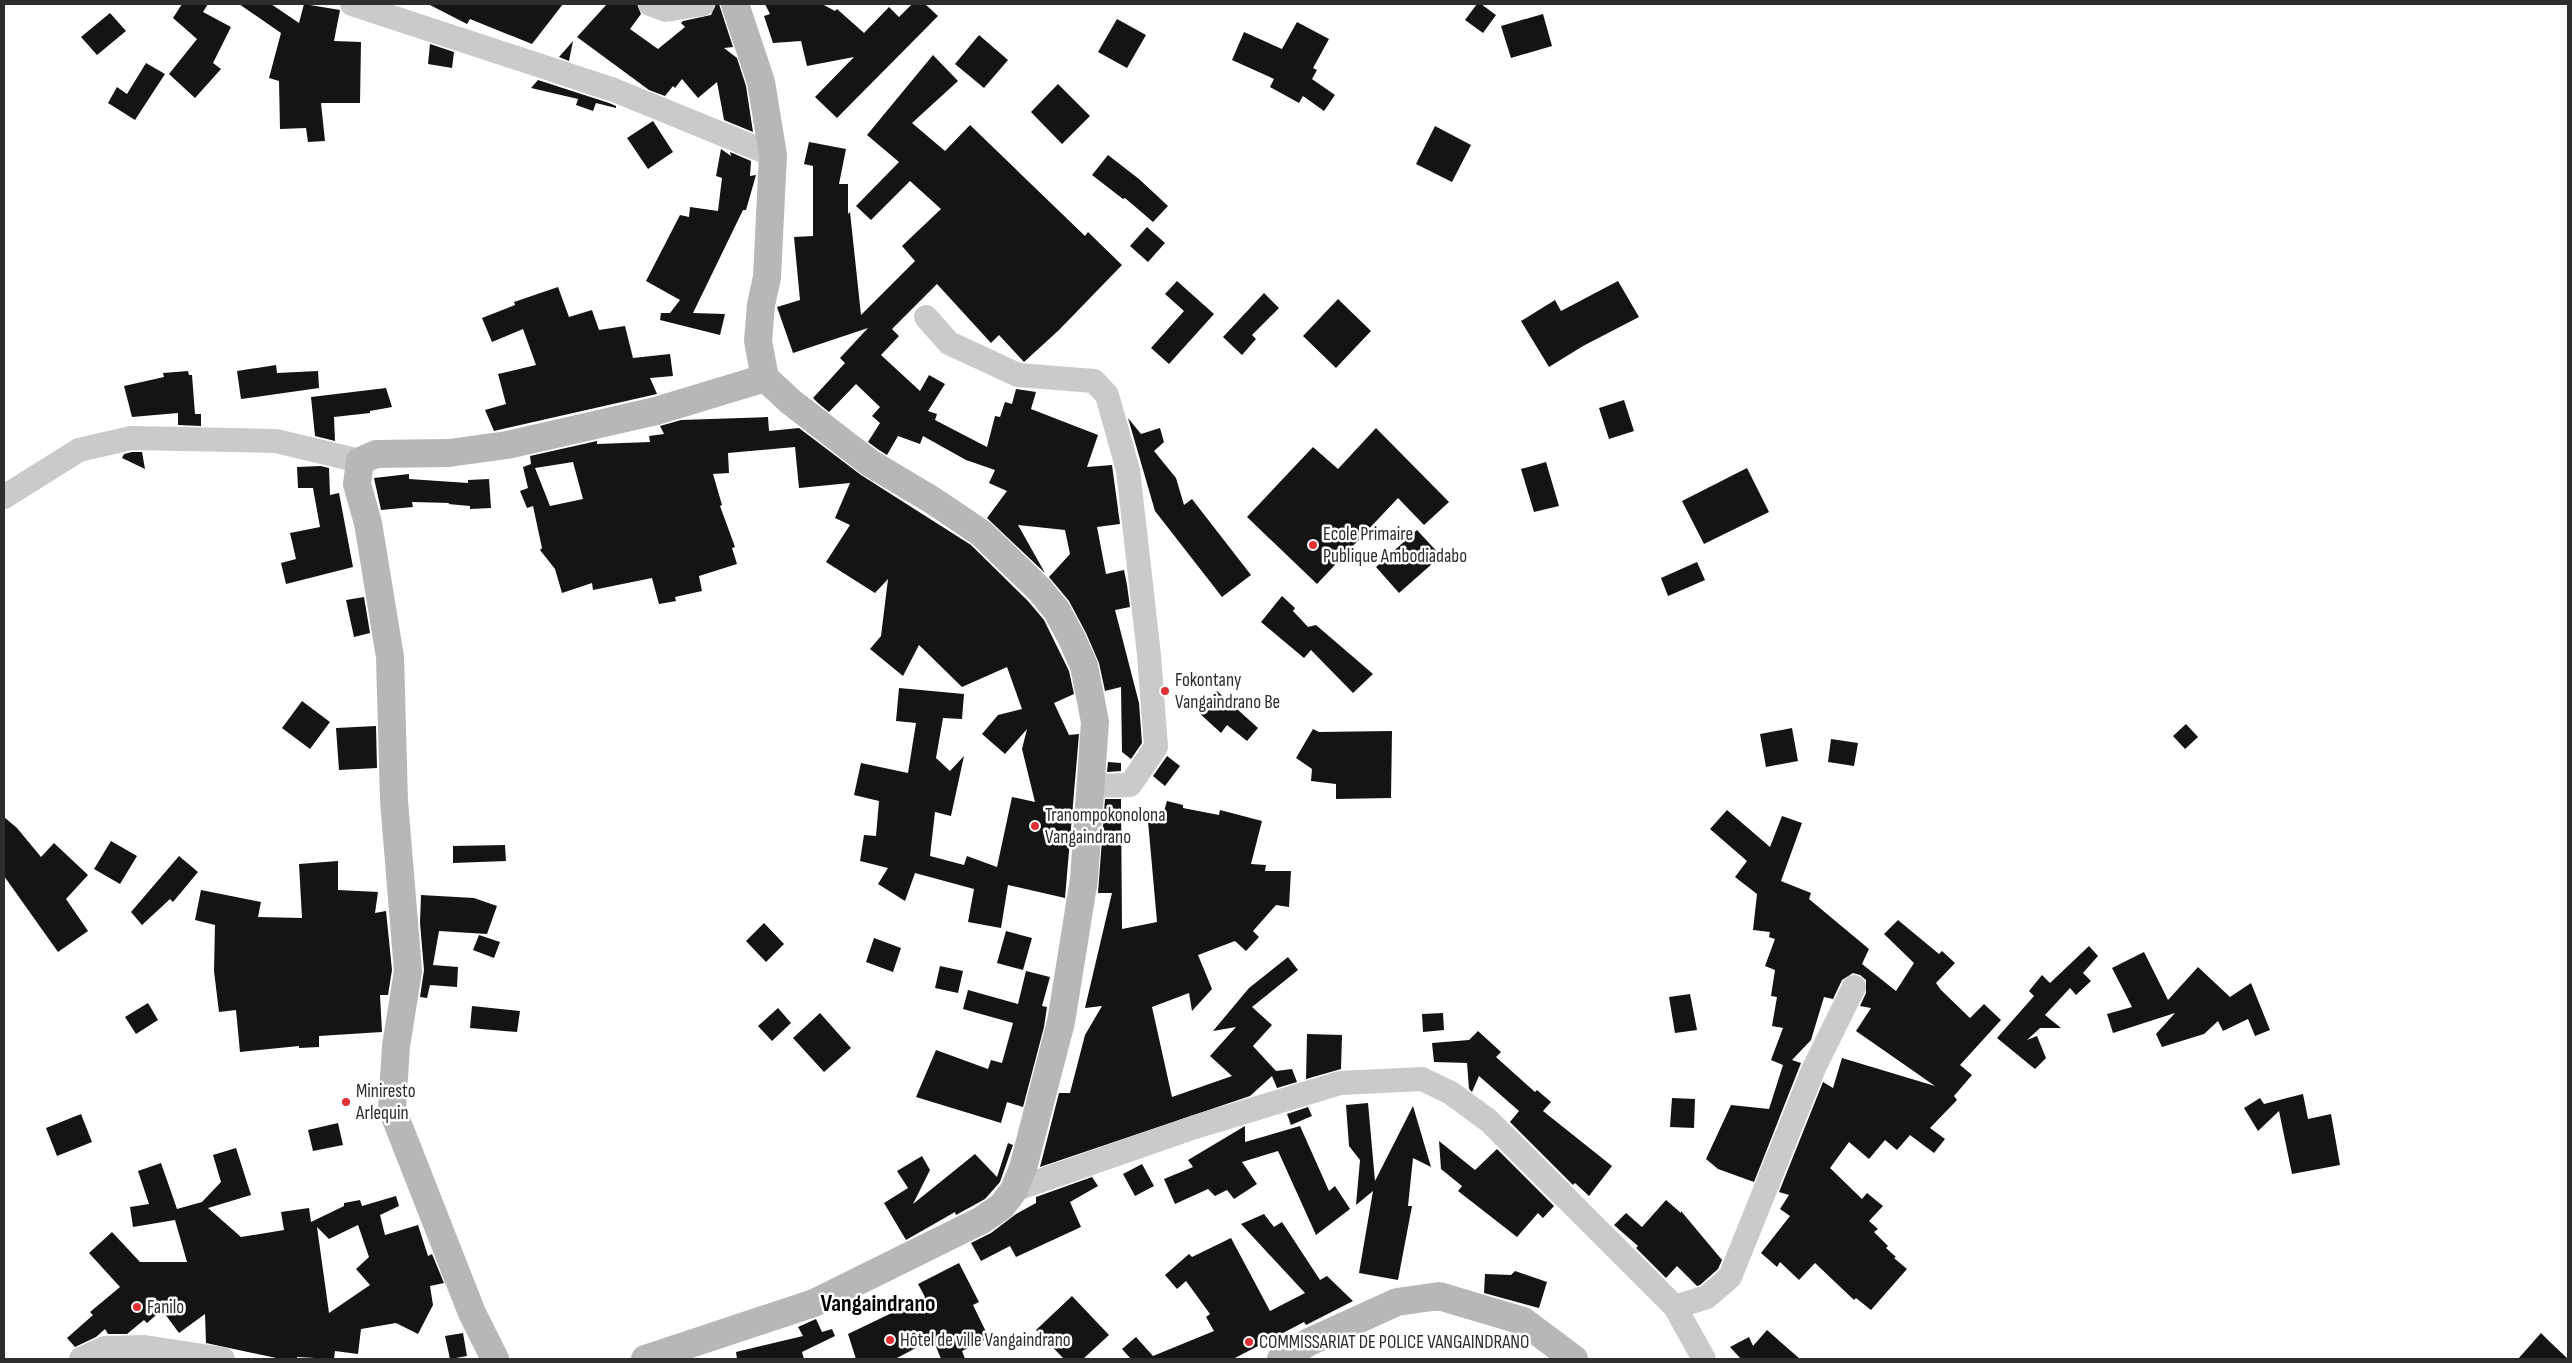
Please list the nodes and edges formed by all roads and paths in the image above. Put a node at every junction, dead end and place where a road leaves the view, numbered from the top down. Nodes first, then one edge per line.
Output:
1 (352, 4) edge
2 (650, 4) edge
3 (703, 4) edge
4 (735, 4) edge
5 (774, 155) junction
6 (926, 317) dead end
7 (765, 378) junction
8 (360, 461) junction
9 (4, 497) edge
10 (1091, 786) junction
11 (1854, 987) dead end
12 (1014, 1190) junction
13 (1675, 1307) junction
14 (657, 1357) edge
15 (81, 1359) edge
16 (223, 1359) edge
17 (495, 1359) edge
18 (1281, 1359) edge
19 (1574, 1359) edge
20 (1704, 1359) edge

1 - 5 street
2 - 3 street
4 - 5 main road
5 - 7 main road
6 - 10 street
7 - 8 main road
7 - 10 main road
8 - 9 street
8 - 17 main road
10 - 12 main road
11 - 13 street
12 - 13 street
12 - 14 main road
13 - 20 street
15 - 16 street
18 - 19 main road

